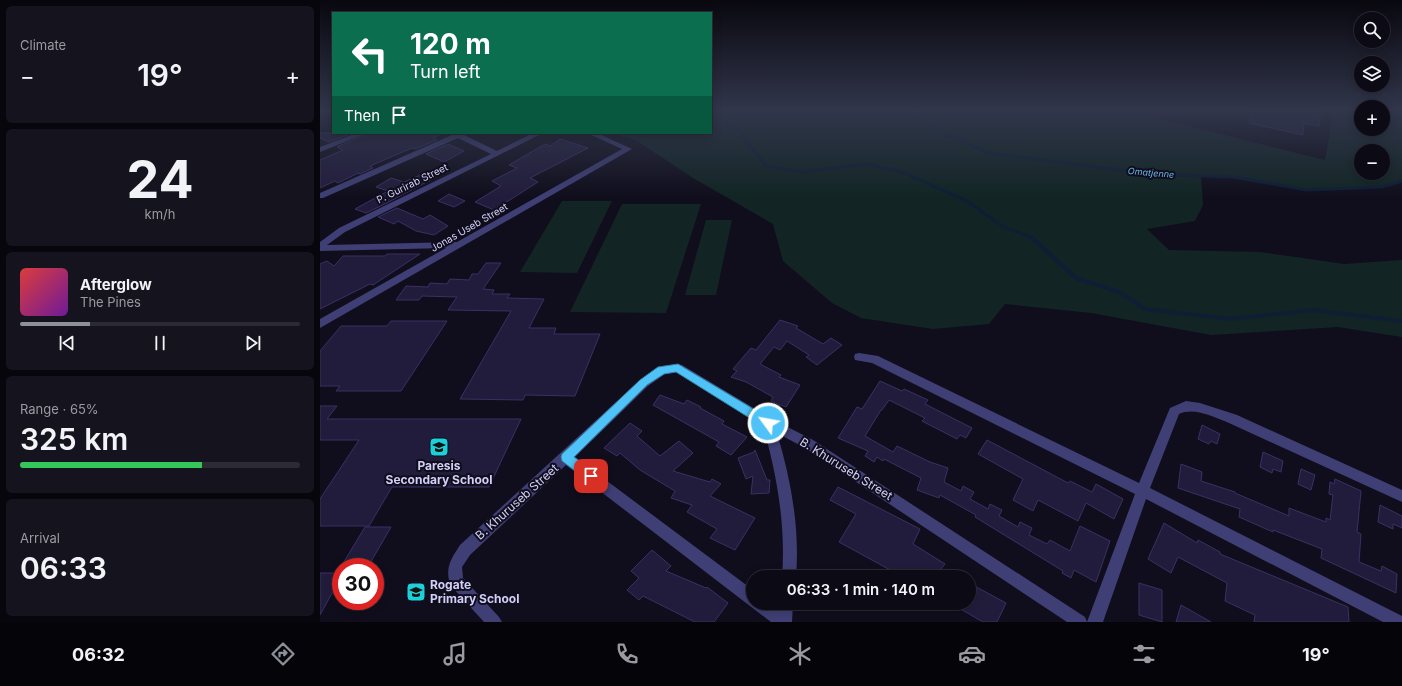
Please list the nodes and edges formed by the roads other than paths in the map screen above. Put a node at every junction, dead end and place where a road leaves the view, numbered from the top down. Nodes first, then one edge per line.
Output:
1 (348, 139) edge
2 (445, 139) edge
3 (466, 139) edge
4 (527, 139) edge
5 (605, 139) edge
6 (320, 150) edge
7 (497, 154) junction
8 (320, 196) edge
9 (460, 245) junction
10 (320, 247) edge
11 (320, 324) edge
12 (859, 357) dead end
13 (768, 423) junction
14 (566, 457) junction
15 (1142, 491) junction
16 (1402, 496) edge
17 (790, 570) edge
18 (746, 594) edge
19 (767, 610) edge
20 (785, 610) edge
21 (494, 622) edge
22 (783, 622) edge
23 (1080, 622) edge
24 (1095, 622) edge
25 (1399, 622) edge

1 - 6 street
2 - 8 street
3 - 7 street
4 - 7 street, P. Gurirab Street
5 - 9 street, Jonas Useb Street
7 - 10 street, P. Gurirab Street
9 - 10 street
9 - 11 street, Jonas Useb Street
12 - 15 street
13 - 14 street, B. Khuruseb Street
13 - 17 street
13 - 23 street, B. Khuruseb Street
14 - 18 street
14 - 21 street, B. Khuruseb Street
15 - 16 street
15 - 24 street
15 - 25 street
19 - 22 street
20 - 22 street

